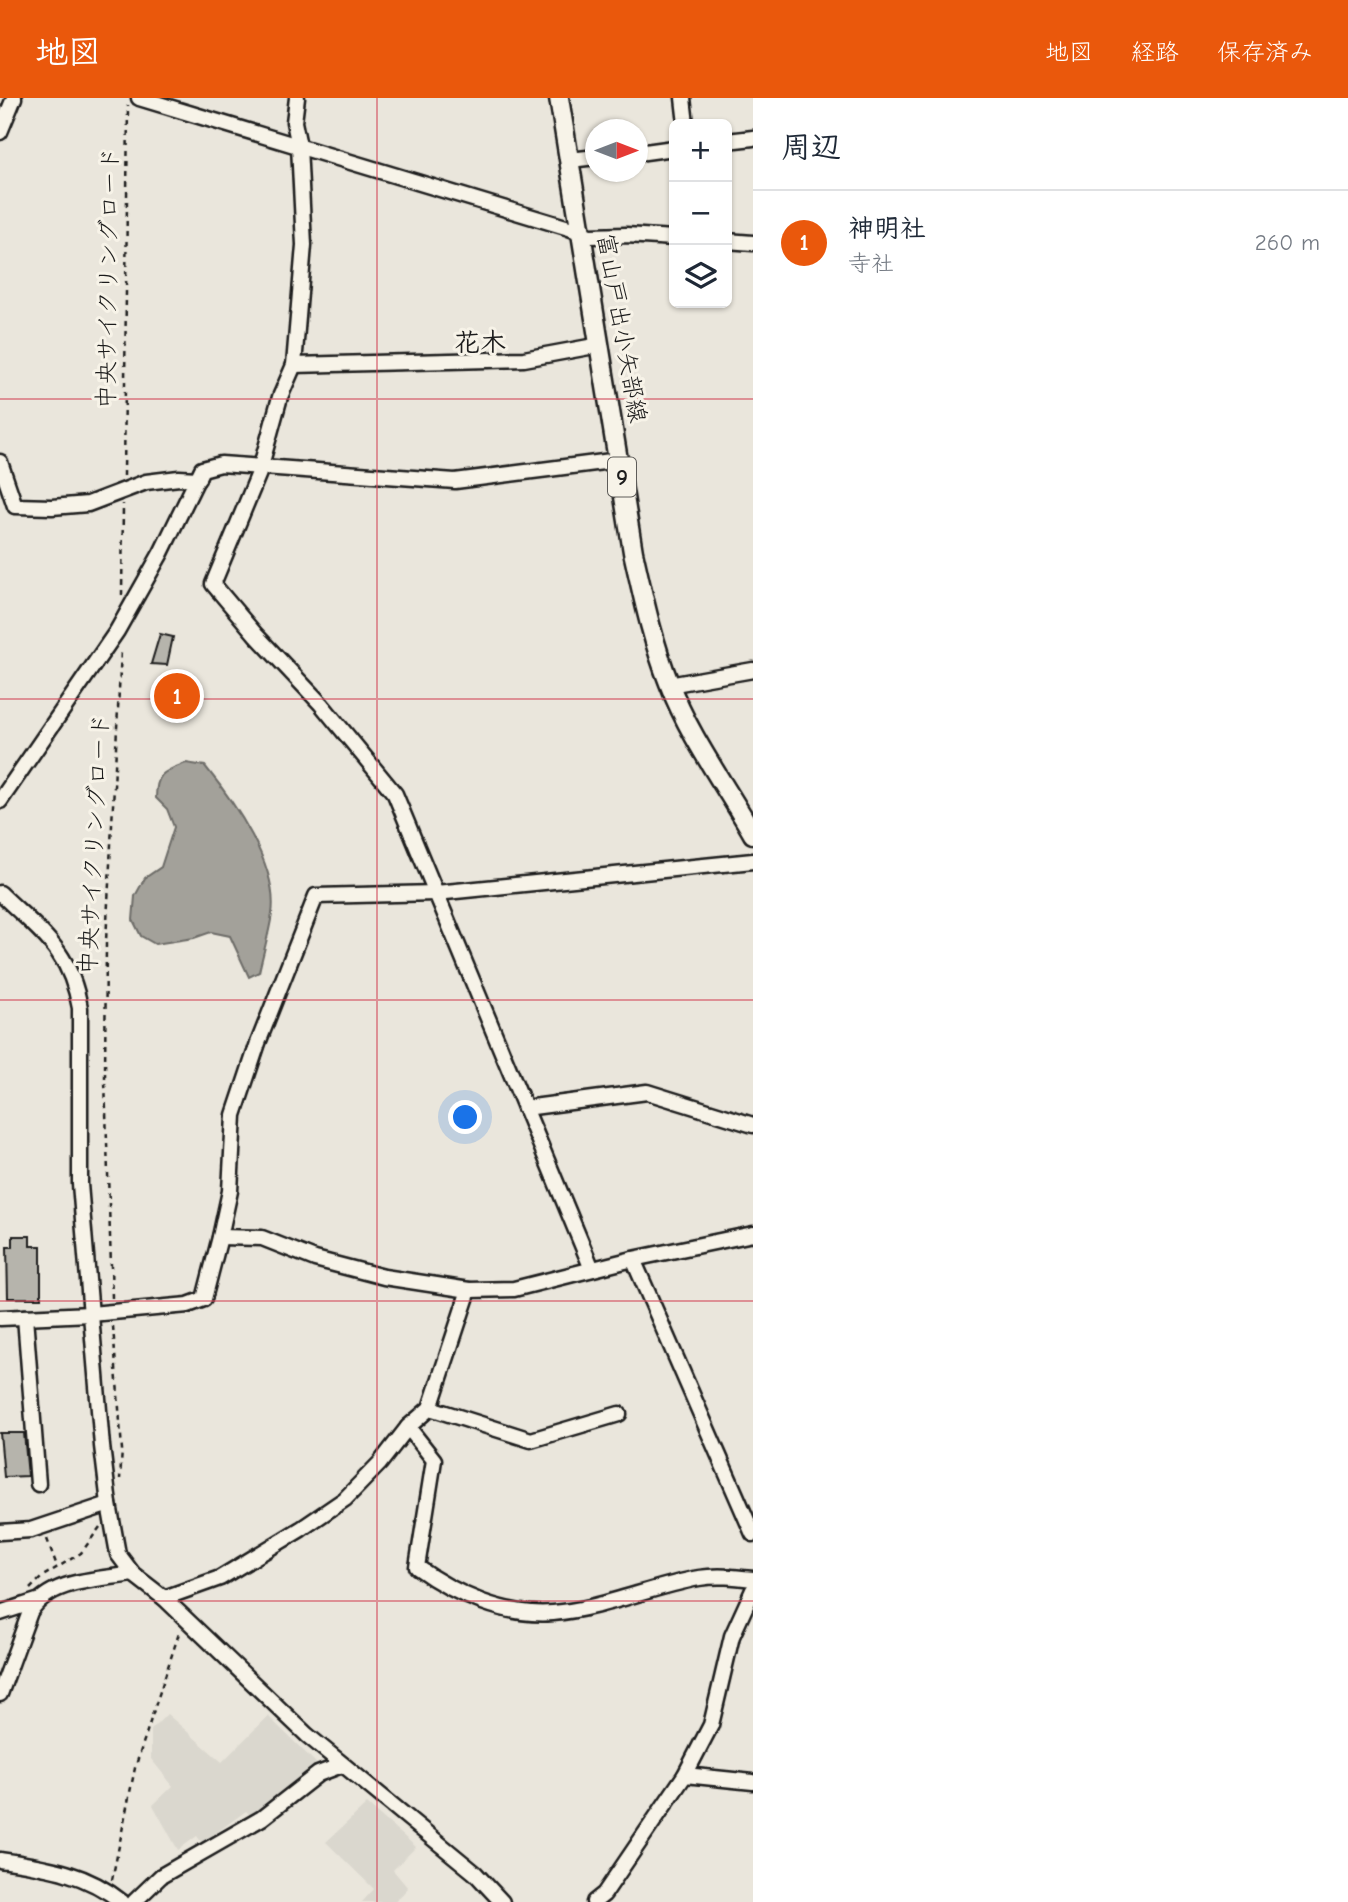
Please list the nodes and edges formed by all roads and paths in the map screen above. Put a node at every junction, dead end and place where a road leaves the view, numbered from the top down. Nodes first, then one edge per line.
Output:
1 (14, 98) edge
2 (128, 98) edge
3 (139, 98) edge
4 (297, 98) edge
5 (559, 98) edge
6 (683, 98) edge
7 (685, 119) edge
8 (0, 132) edge
9 (753, 138) edge
10 (732, 140) edge
11 (299, 146) junction
12 (669, 149) edge
13 (648, 152) edge
14 (585, 158) edge
15 (570, 160) junction
16 (581, 233) junction
17 (669, 238) edge
18 (732, 242) edge
19 (753, 243) edge
20 (600, 345) junction
21 (294, 365) junction
22 (619, 460) junction
23 (0, 462) edge
24 (261, 467) junction
25 (198, 479) junction
26 (124, 489) junction
27 (122, 597) dead end
28 (121, 624) junction
29 (753, 670) edge
30 (669, 685) junction
31 (0, 801) edge
32 (753, 834) edge
33 (753, 861) edge
34 (0, 893) edge
35 (436, 893) junction
36 (525, 1108) junction
37 (753, 1125) edge
38 (753, 1234) edge
39 (220, 1237) junction
40 (633, 1259) junction
41 (592, 1269) junction
42 (470, 1290) junction
43 (112, 1311) junction
44 (91, 1314) junction
45 (25, 1317) junction
46 (0, 1318) edge
47 (430, 1408) junction
48 (619, 1414) dead end
49 (408, 1427) junction
50 (120, 1482) dead end
51 (38, 1484) dead end
52 (109, 1507) junction
53 (43, 1526) junction
54 (0, 1532) edge
55 (753, 1534) edge
56 (57, 1568) junction
57 (133, 1574) junction
58 (753, 1579) edge
59 (60, 1587) junction
60 (753, 1590) edge
61 (164, 1598) junction
62 (37, 1601) junction
63 (0, 1613) edge
64 (183, 1616) junction
65 (0, 1694) edge
66 (342, 1765) junction
67 (685, 1775) junction
68 (753, 1782) edge
69 (0, 1860) edge
70 (109, 1892) junction
71 (122, 1902) edge
72 (134, 1902) edge
73 (502, 1902) edge
74 (594, 1902) edge

1 - 8 street
2 - 26 path, 中央サイクリングロード
3 - 11 street
4 - 11 street
5 - 15 main road, 富山戸出小矢部線 / 9
6 - 7 street
9 - 10 street
11 - 16 street
11 - 21 street
12 - 13 street
14 - 15 street
15 - 16 main road, 富山戸出小矢部線 / 9
16 - 17 street
16 - 20 main road, 富山戸出小矢部線 / 9
18 - 19 street
20 - 21 street
20 - 22 main road, 富山戸出小矢部線 / 9
21 - 24 street
22 - 24 street
22 - 30 main road, 富山戸出小矢部線 / 9
23 - 26 street
24 - 25 street
24 - 35 street
25 - 26 street
25 - 28 street
26 - 27 path, 中央サイクリングロード
28 - 31 street
28 - 43 path, 中央サイクリングロード
29 - 30 street
30 - 32 main road, 富山戸出小矢部線 / 9
33 - 35 street
34 - 44 street
35 - 36 street
35 - 39 street
36 - 37 street
36 - 41 street
38 - 40 street
39 - 42 street
39 - 43 street
40 - 41 street
40 - 55 street
41 - 42 street
42 - 47 street
43 - 44 street
43 - 50 path, 中央サイクリングロード
44 - 45 street
44 - 52 street
45 - 46 street
45 - 51 street
47 - 48 street
47 - 49 street
49 - 58 street
49 - 61 street
52 - 53 street
52 - 56 path
52 - 57 street
53 - 54 street
53 - 56 path
56 - 59 path
57 - 59 street
57 - 61 street
59 - 62 street
60 - 67 street
61 - 64 street
62 - 63 street
62 - 65 street
64 - 66 street
64 - 70 path
66 - 72 street
66 - 73 street
67 - 68 street
67 - 74 street
69 - 70 street
70 - 71 street

